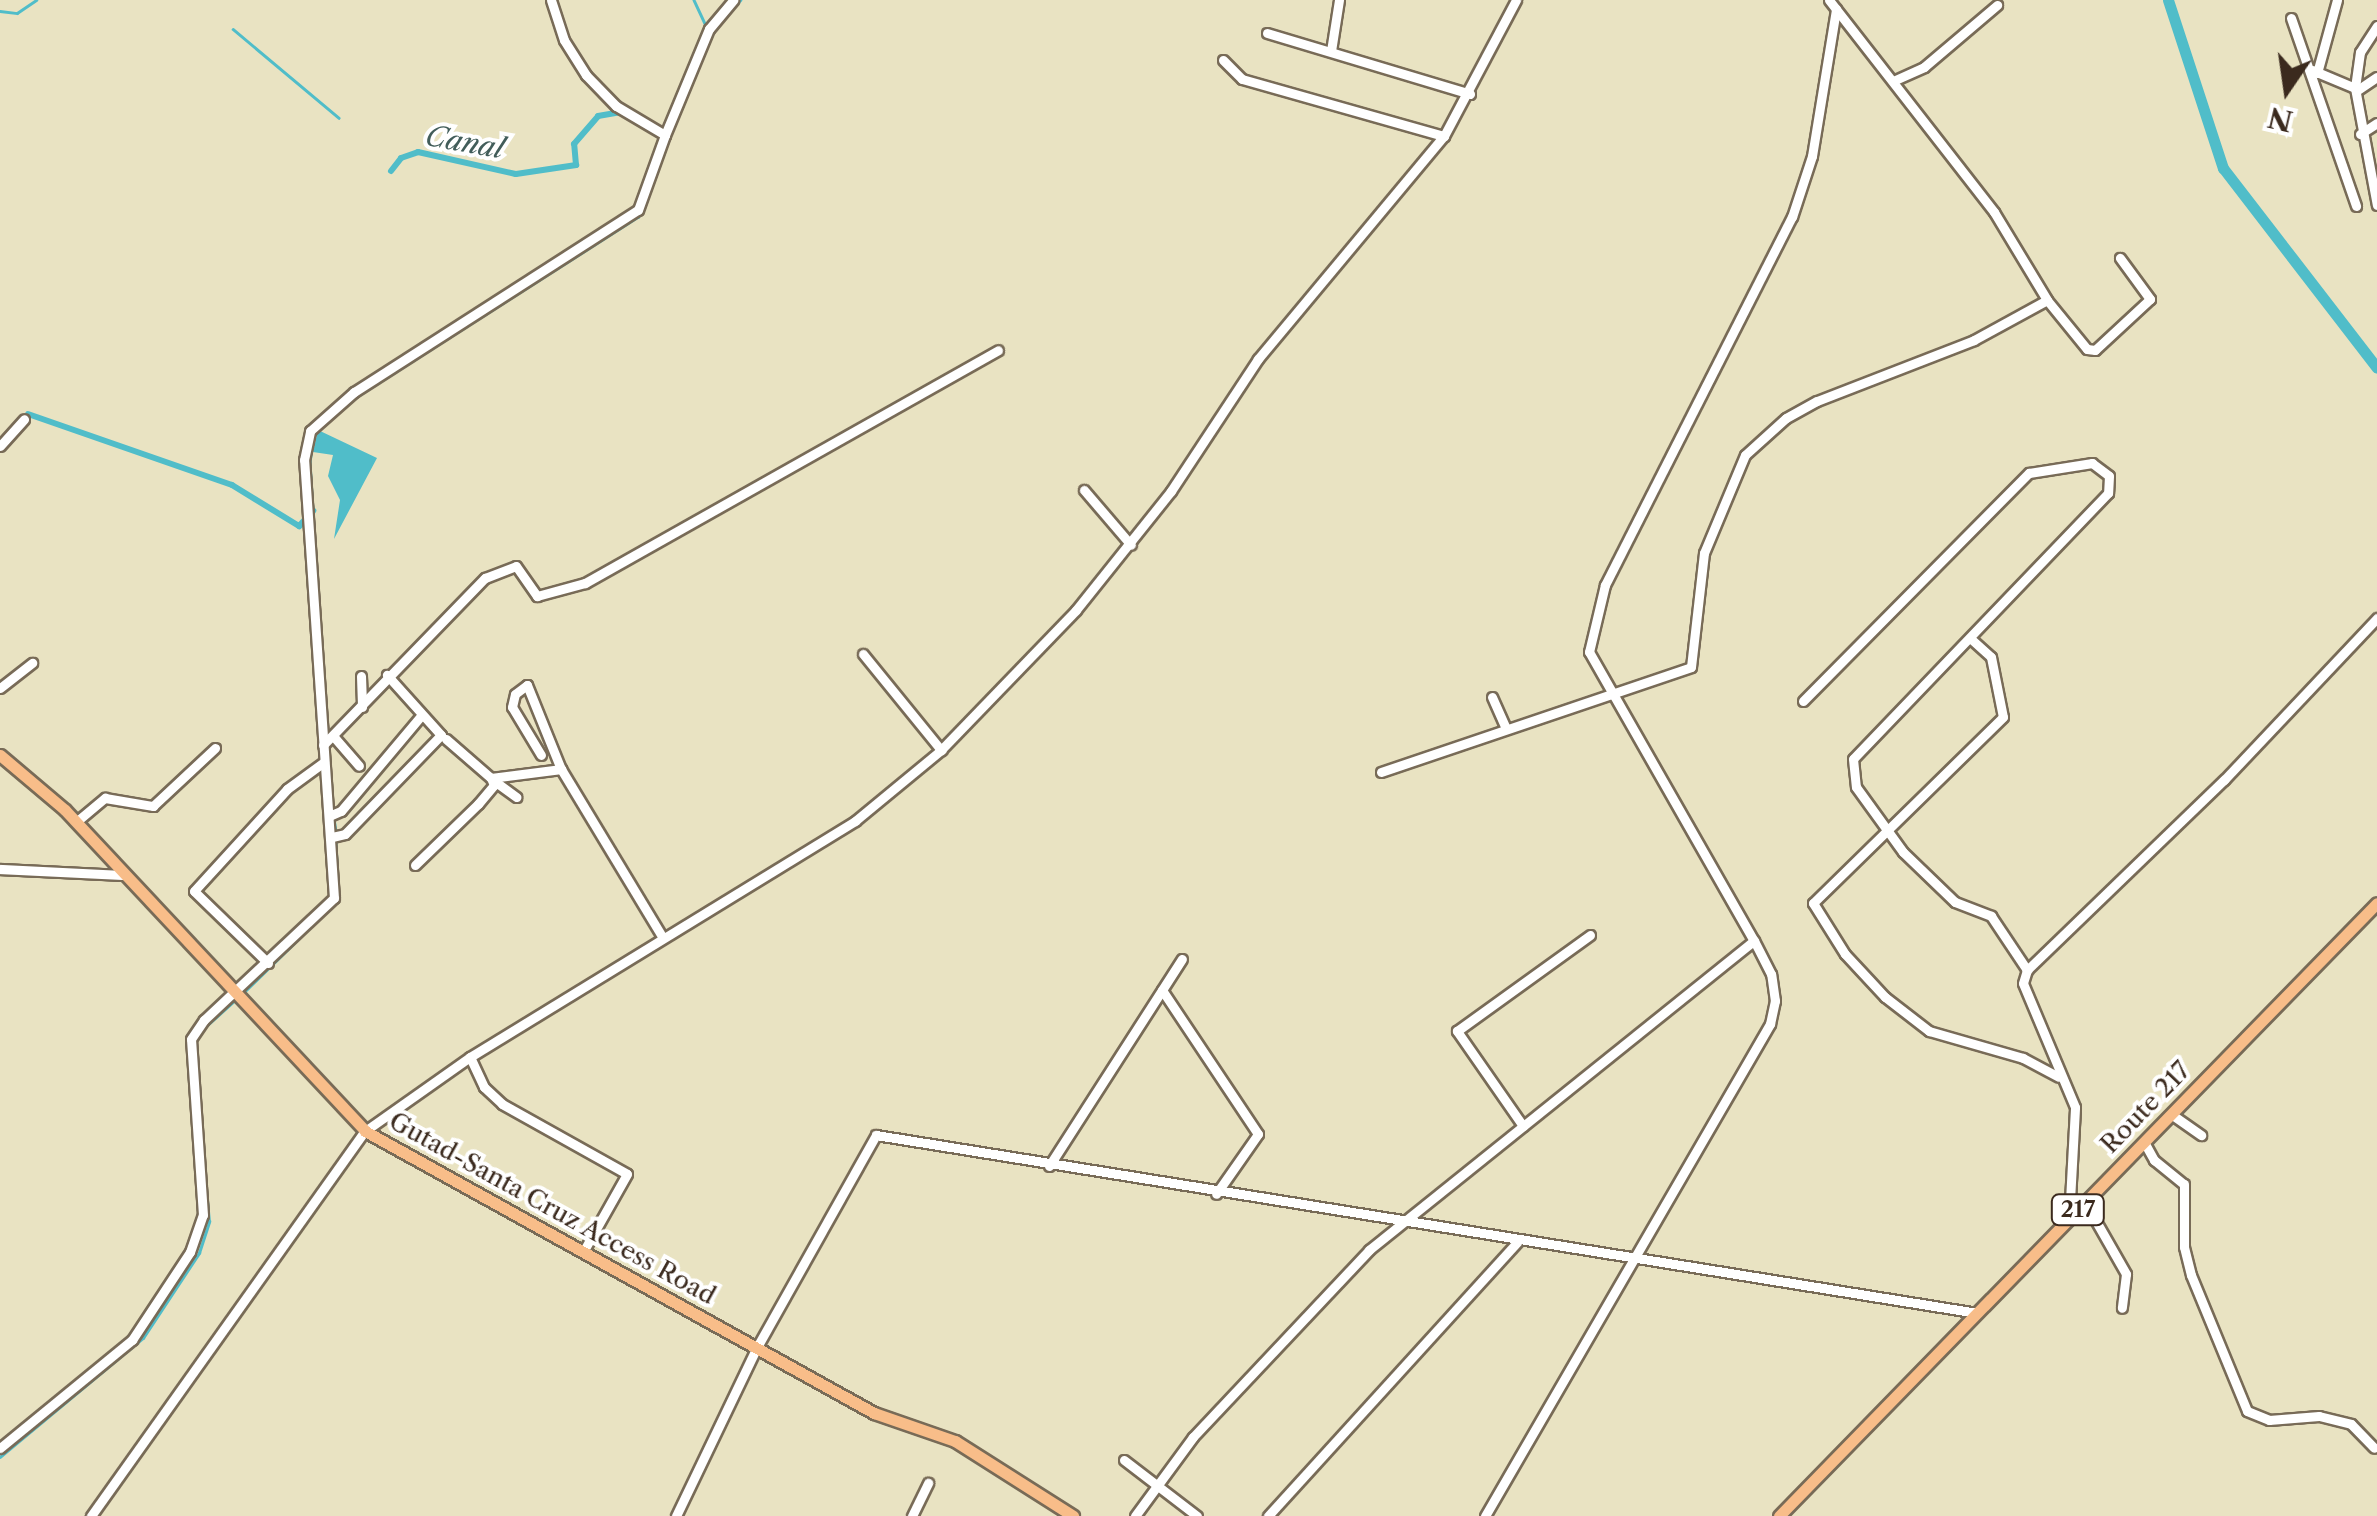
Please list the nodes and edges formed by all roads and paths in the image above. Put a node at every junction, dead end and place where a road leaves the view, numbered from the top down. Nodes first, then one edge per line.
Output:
1 (551, 0) edge
2 (733, 0) edge
3 (1326, 0) edge
4 (1516, 0) edge
5 (1829, 0) edge
6 (2336, 0) edge
7 (1338, 5) edge
8 (1997, 5) dead end
9 (1837, 14) junction
10 (2291, 18) dead end
11 (2377, 26) edge
12 (1267, 32) dead end
13 (1331, 51) junction
14 (1223, 60) dead end
15 (2313, 71) junction
16 (2377, 78) edge
17 (1893, 81) junction
18 (2356, 89) junction
19 (1470, 94) junction
20 (2377, 124) edge
21 (2360, 134) junction
22 (665, 135) junction
23 (1444, 136) junction
24 (2373, 177) edge
25 (2377, 205) edge
26 (2356, 206) dead end
27 (2120, 258) dead end
28 (2047, 300) junction
29 (998, 350) dead end
30 (24, 419) dead end
31 (0, 446) edge
32 (1084, 490) dead end
33 (1131, 545) junction
34 (2377, 618) edge
35 (1970, 638) junction
36 (862, 654) dead end
37 (32, 663) dead end
38 (360, 676) dead end
39 (387, 676) junction
40 (0, 688) edge
41 (1617, 696) junction
42 (1492, 697) dead end
43 (1803, 701) dead end
44 (362, 708) junction
45 (420, 718) junction
46 (1506, 728) junction
47 (334, 737) junction
48 (446, 739) dead end
49 (323, 745) junction
50 (215, 748) dead end
51 (941, 750) junction
52 (541, 755) dead end
53 (0, 756) edge
54 (324, 762) junction
55 (359, 766) dead end
56 (561, 770) junction
57 (1381, 772) dead end
58 (491, 778) junction
59 (516, 797) dead end
60 (330, 816) junction
61 (76, 822) junction
62 (1890, 830) junction
63 (332, 837) junction
64 (415, 865) dead end
65 (0, 869) edge
66 (123, 875) junction
67 (2377, 903) edge
68 (1590, 935) dead end
69 (663, 938) junction
70 (1754, 941) junction
71 (1182, 959) dead end
72 (268, 963) junction
73 (2028, 970) junction
74 (1162, 990) junction
75 (236, 993) junction
76 (470, 1056) junction
77 (2051, 1066) junction
78 (2171, 1114) junction
79 (1522, 1126) junction
80 (365, 1131) junction
81 (2201, 1135) dead end
82 (2144, 1142) junction
83 (1049, 1166) junction
84 (1216, 1194) junction
85 (2085, 1202) junction
86 (2069, 1219) junction
87 (1400, 1223) junction
88 (1517, 1242) junction
89 (583, 1252) junction
90 (1633, 1262) junction
91 (2122, 1308) dead end
92 (1977, 1313) junction
93 (757, 1347) junction
94 (0, 1448) edge
95 (2374, 1448) dead end
96 (1124, 1460) dead end
97 (928, 1483) dead end
98 (1156, 1484) junction
99 (91, 1516) edge
100 (676, 1516) edge
101 (912, 1516) edge
102 (1072, 1516) edge
103 (1135, 1516) edge
104 (1198, 1516) edge
105 (1269, 1516) edge
106 (1485, 1516) edge
107 (1778, 1516) edge

1 - 22 street
2 - 22 street
3 - 7 street
4 - 19 street
5 - 9 street
6 - 15 street
7 - 13 street
8 - 17 street
9 - 17 street
9 - 41 street
10 - 15 street
11 - 18 street
12 - 13 street
13 - 19 street
14 - 23 street
15 - 18 street
15 - 26 street
16 - 18 street
17 - 28 street
18 - 21 street
19 - 23 street
20 - 21 street
21 - 24 street
22 - 49 street
23 - 33 street
24 - 25 street
27 - 28 street
28 - 41 street
29 - 39 street
30 - 31 street
32 - 33 street
33 - 51 street
34 - 73 street
35 - 43 street
35 - 62 street
35 - 62 street
36 - 51 street
37 - 40 street
38 - 44 street
39 - 44 street
39 - 45 street
41 - 46 street
41 - 70 street
42 - 46 street
44 - 47 street
45 - 60 street
45 - 63 street
46 - 57 street
47 - 49 street
47 - 55 street
48 - 58 street
49 - 54 street
50 - 61 street
51 - 69 street
52 - 56 street
53 - 61 main road, Gutad-Santa Cruz Access Road
54 - 60 street
54 - 72 street
56 - 58 street
56 - 69 street
58 - 59 street
58 - 64 street
60 - 63 street
61 - 66 main road, Gutad-Santa Cruz Access Road
62 - 73 street
62 - 77 street
63 - 72 street
65 - 66 street
66 - 75 main road, Gutad-Santa Cruz Access Road
67 - 78 main road, Route 217 / 217
68 - 79 street
69 - 76 street
70 - 79 street
70 - 90 street
71 - 74 street
72 - 75 street
73 - 77 street
74 - 83 street
74 - 84 street
75 - 80 main road, Gutad-Santa Cruz Access Road
75 - 94 street
76 - 80 street
76 - 89 street
77 - 86 street
78 - 81 street
78 - 82 main road, Route 217 / 217
79 - 87 street
80 - 89 main road, Gutad-Santa Cruz Access Road
80 - 99 street
82 - 85 main road, Route 217 / 217
82 - 95 street
83 - 84 street
83 - 93 street
84 - 87 street
85 - 86 main road, Route 217 / 217
85 - 91 street
86 - 92 main road, Route 217 / 217
87 - 88 street
87 - 98 street
88 - 90 street
88 - 105 street
89 - 93 main road, Gutad-Santa Cruz Access Road
90 - 92 street
90 - 106 street
92 - 107 main road, Route 217 / 217
93 - 100 street
93 - 102 main road, Gutad-Santa Cruz Access Road
96 - 98 street
97 - 101 street
98 - 103 street
98 - 104 street

